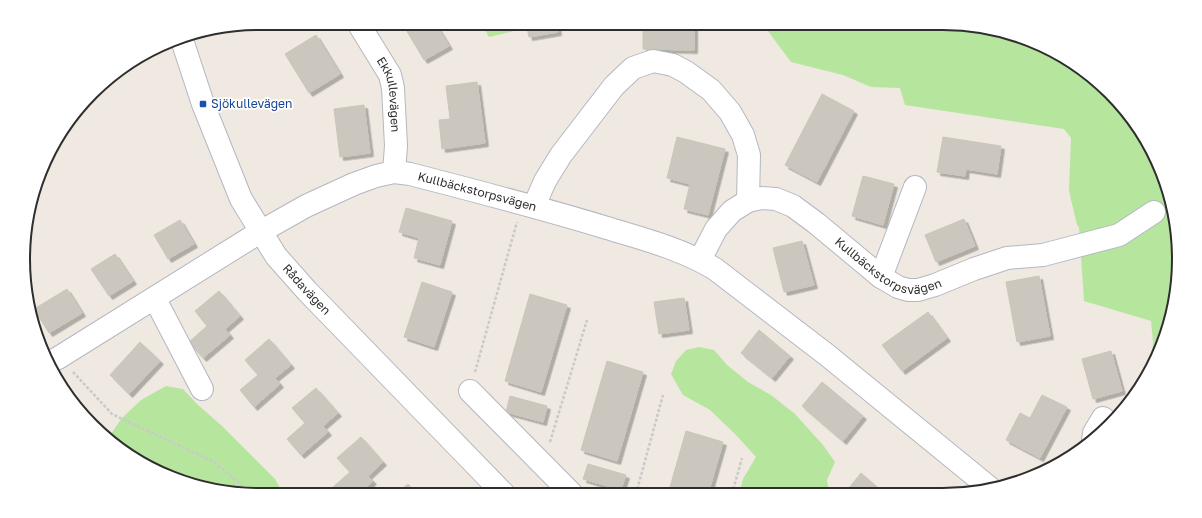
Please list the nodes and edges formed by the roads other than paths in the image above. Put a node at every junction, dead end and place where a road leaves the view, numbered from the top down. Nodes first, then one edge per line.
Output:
1 (362, 30) edge
2 (183, 43) edge
3 (394, 172) junction
4 (916, 187) dead end
5 (748, 201) junction
6 (528, 204) junction
7 (1154, 212) dead end
8 (260, 232) junction
9 (700, 260) junction
10 (881, 277) junction
11 (155, 299) junction
12 (54, 360) edge
13 (202, 389) dead end
14 (470, 391) road end
15 (1103, 418) dead end
16 (1097, 429) edge
17 (986, 484) edge
18 (498, 488) edge
19 (566, 488) edge

1 - 3 street, Ekkullevägen
2 - 8 street, Rådavägen
3 - 6 street, Kullbäckstorpsvägen
3 - 8 street, Kullbäckstorpsvägen
4 - 10 street
5 - 6 street
5 - 9 street, Kullbäckstorpsvägen
5 - 10 street, Kullbäckstorpsvägen
6 - 9 street, Kullbäckstorpsvägen
7 - 10 street, Kullbäckstorpsvägen
8 - 11 street
8 - 18 street, Rådavägen
9 - 17 street, Kullbäckstorpsvägen
11 - 12 street
11 - 13 street
14 - 19 street
15 - 16 street

